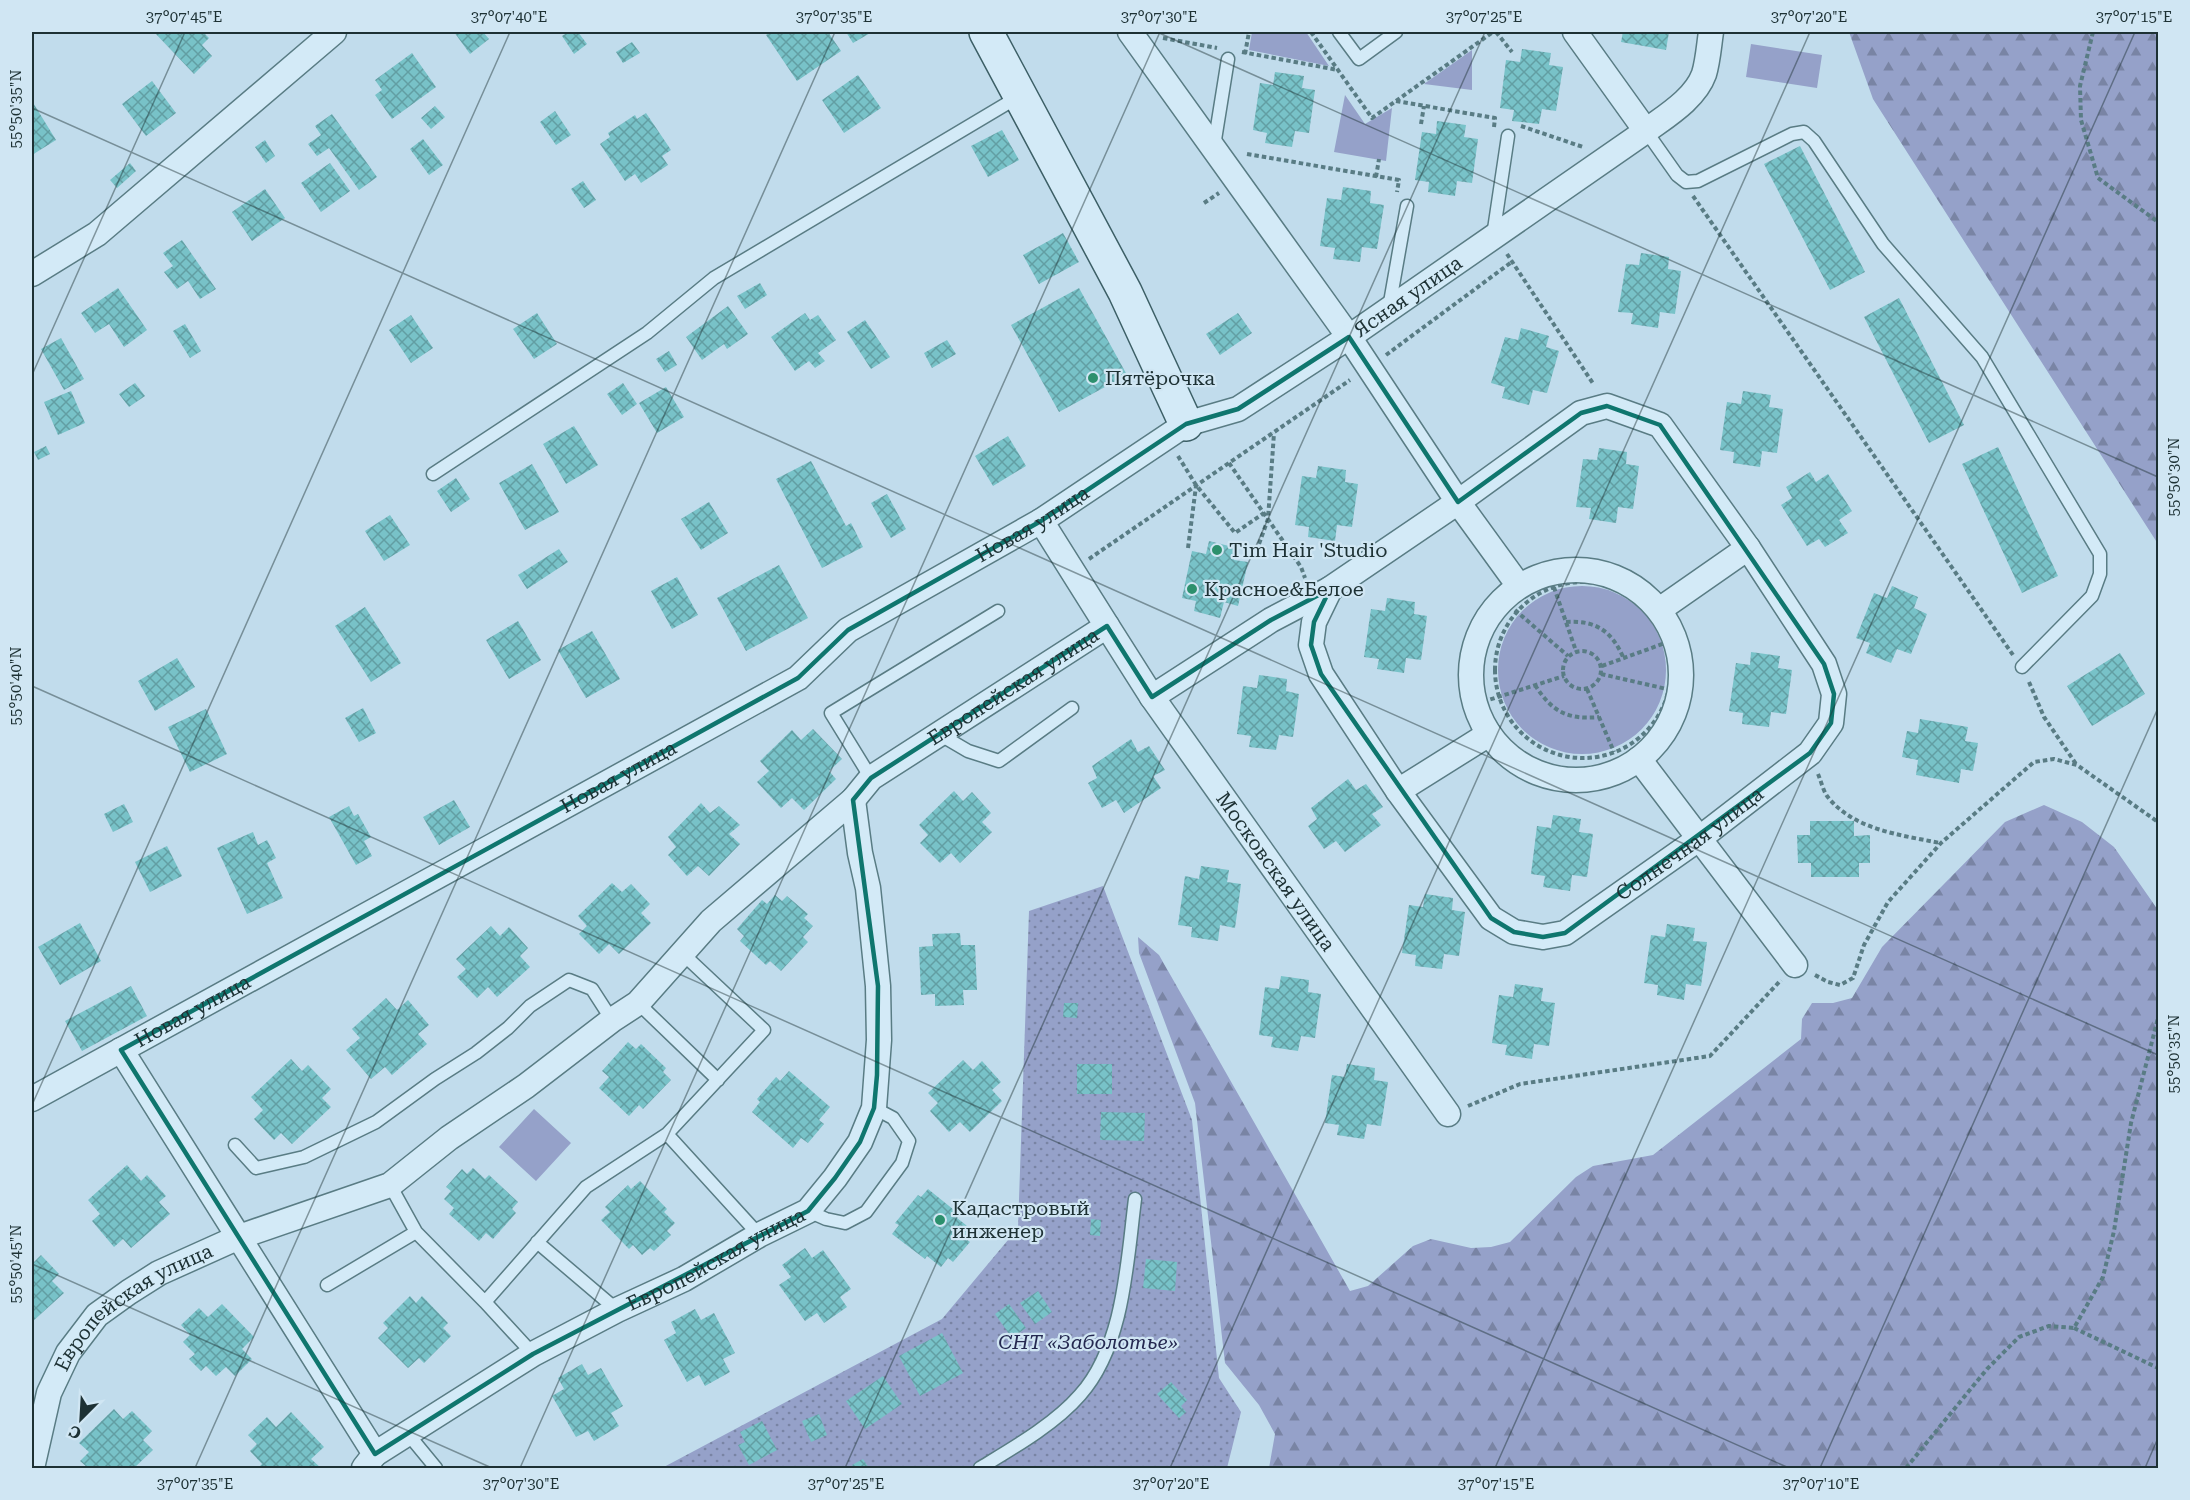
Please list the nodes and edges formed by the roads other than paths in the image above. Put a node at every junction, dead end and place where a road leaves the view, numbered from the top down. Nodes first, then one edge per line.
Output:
1 (334, 32) edge
2 (986, 32) edge
3 (1338, 32) edge
4 (1396, 32) edge
5 (1575, 32) edge
6 (1711, 32) edge
7 (1134, 34) edge
8 (1228, 59) dead end
9 (1022, 94) junction
10 (1646, 131) junction
11 (1508, 136) dead end
12 (1226, 149) junction
13 (1401, 204) road end
14 (1493, 237) junction
15 (32, 274) edge
16 (1389, 310) junction
17 (1349, 337) junction
18 (1177, 430) junction
19 (433, 474) dead end
20 (1458, 502) junction
21 (1041, 521) junction
22 (1748, 548) junction
23 (1322, 593) junction
24 (1513, 599) junction
25 (1659, 610) junction
26 (998, 611) dead end
27 (1107, 626) junction
28 (2022, 667) road end
29 (1152, 697) junction
30 (1072, 708) dead end
31 (939, 734) junction
32 (1490, 734) junction
33 (1625, 760) junction
34 (871, 778) junction
35 (1398, 791) junction
36 (853, 800) junction
37 (1700, 838) junction
38 (683, 954) junction
39 (1796, 965) road end
40 (638, 1003) junction
41 (612, 1020) junction
42 (122, 1050) junction
43 (718, 1080) junction
44 (32, 1099) edge
45 (874, 1108) junction
46 (1448, 1114) road end
47 (667, 1134) junction
48 (236, 1145) dead end
49 (390, 1185) junction
50 (1135, 1199) dead end
51 (808, 1211) junction
52 (416, 1232) junction
53 (759, 1235) junction
54 (239, 1237) junction
55 (537, 1242) junction
56 (327, 1285) dead end
57 (485, 1302) junction
58 (617, 1310) junction
59 (534, 1354) junction
60 (408, 1434) junction
61 (369, 1461) edge
62 (32, 1467) edge
63 (436, 1468) edge
64 (980, 1468) edge

1 - 15 street
2 - 9 street
3 - 4 lane
5 - 10 street
6 - 10 street, Ясная улица
7 - 12 street, Ясная улица
8 - 12 lane
9 - 18 street
9 - 19 lane
10 - 14 street, Ясная улица
10 - 28 lane
11 - 14 lane
12 - 17 street, Ясная улица
13 - 16 lane
14 - 16 street, Ясная улица
16 - 17 street, Ясная улица
17 - 18 street, Новая улица
17 - 20 street
18 - 21 street, Новая улица
20 - 22 street, Солнечная улица
20 - 23 street, Солнечная улица
20 - 24 street
21 - 27 street, Европейская улица
21 - 42 street, Новая улица
22 - 25 street
22 - 37 street, Солнечная улица
23 - 29 street, Солнечная улица
23 - 35 street, Солнечная улица
24 - 25 street
24 - 32 street
25 - 33 street
26 - 34 lane
27 - 29 street, Московская улица
27 - 31 street, Европейская улица
29 - 46 street, Московская улица
30 - 31 lane
31 - 34 street, Европейская улица
32 - 33 street
32 - 35 street
33 - 37 street
34 - 36 street, Европейская улица
35 - 37 street, Солнечная улица
36 - 38 street, Европейская улица
36 - 45 street, Европейская улица
37 - 39 street
38 - 40 street, Европейская улица
38 - 43 lane
40 - 41 street, Европейская улица
40 - 43 lane
41 - 48 lane
41 - 49 street, Европейская улица
42 - 44 street, Новая улица
42 - 54 street, Европейская улица
43 - 47 lane
45 - 51 street, Европейская улица
45 - 51 lane
47 - 53 lane
47 - 55 lane
49 - 52 lane
49 - 54 street, Европейская улица
50 - 64 lane
51 - 53 street, Европейская улица
52 - 56 lane
52 - 57 lane
53 - 58 street, Европейская улица
54 - 61 street, Европейская улица
54 - 62 street, Европейская улица
55 - 57 lane
55 - 58 lane
57 - 59 lane
58 - 59 street, Европейская улица
59 - 60 street, Европейская улица
60 - 61 street, Европейская улица
60 - 63 lane

